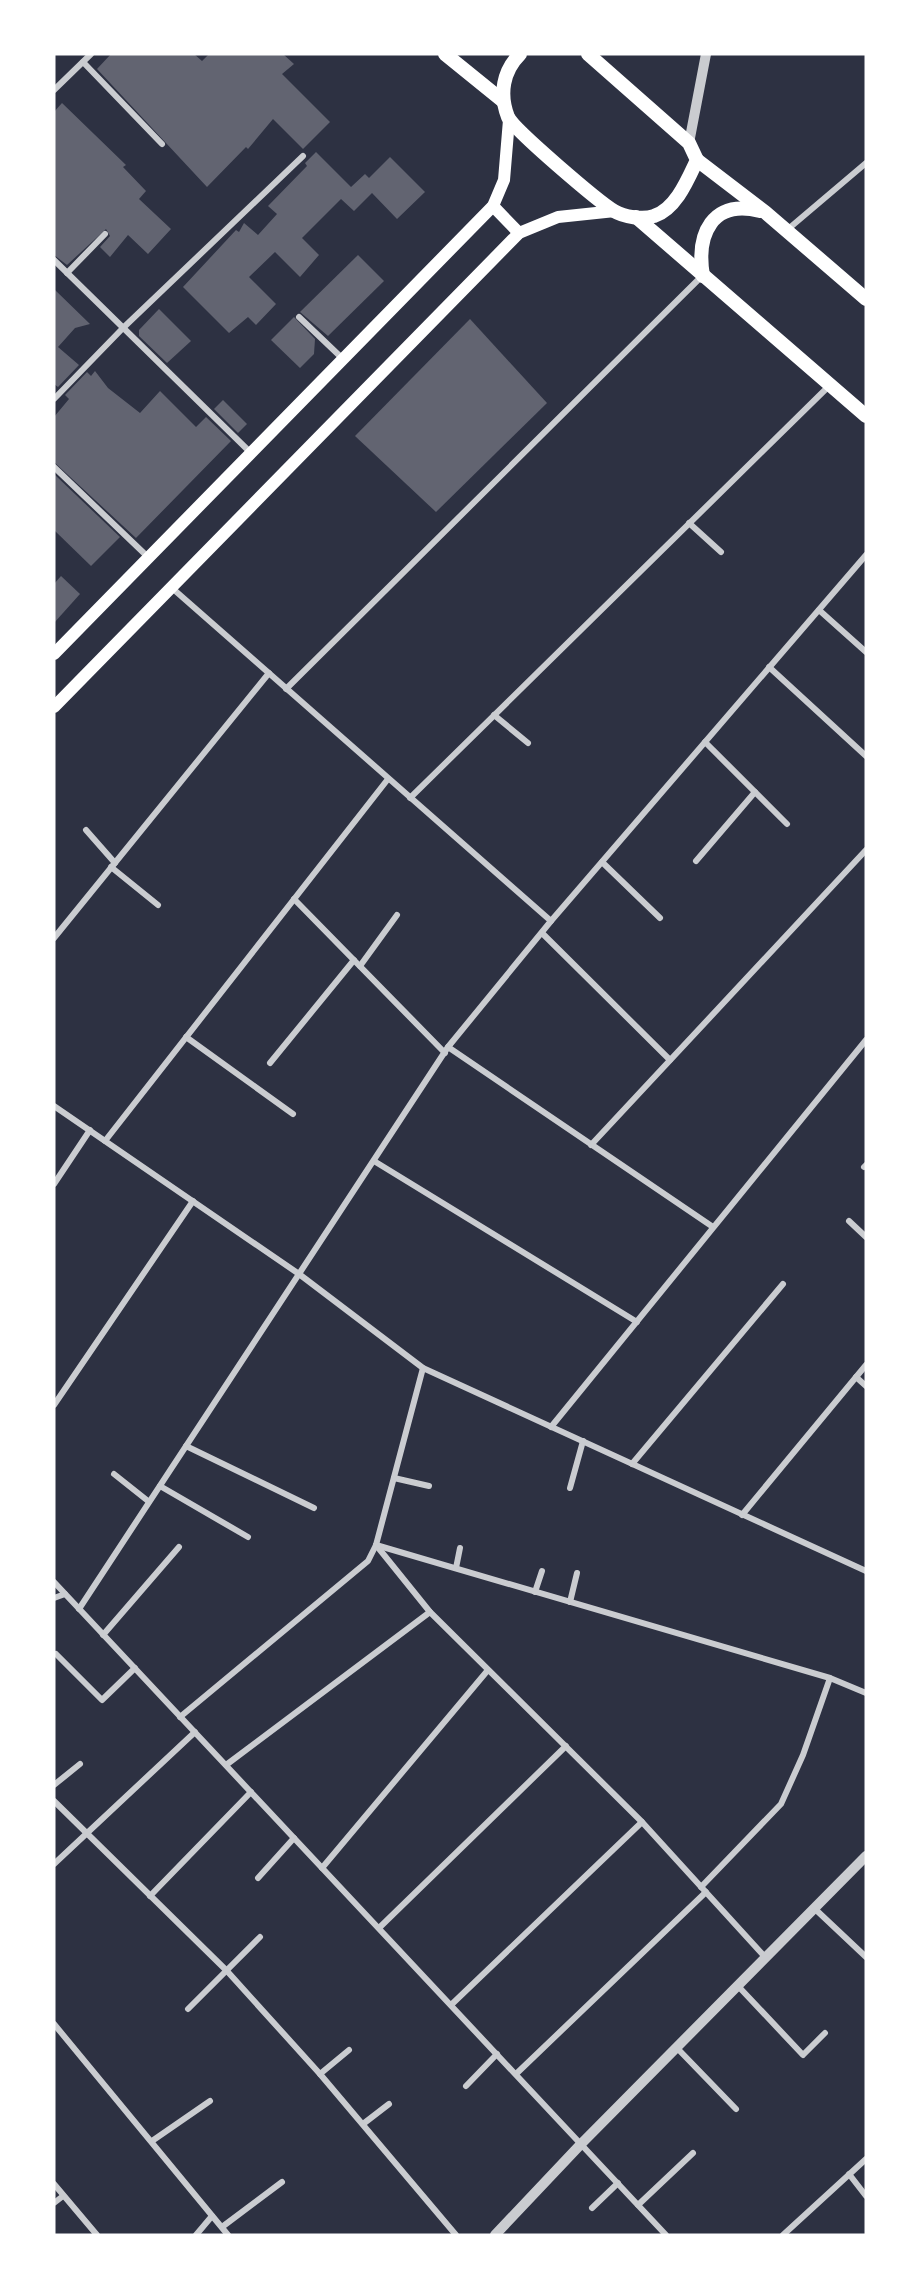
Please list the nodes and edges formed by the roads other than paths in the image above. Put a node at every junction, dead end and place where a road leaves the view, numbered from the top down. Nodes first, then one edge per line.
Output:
1 (91, 54) edge
2 (445, 54) edge
3 (520, 54) edge
4 (588, 54) edge
5 (706, 54) edge
6 (83, 62) junction
7 (54, 90) edge
8 (503, 101) junction
9 (509, 120) junction
10 (689, 143) junction
11 (162, 144) dead end
12 (303, 156) dead end
13 (697, 160) junction
14 (866, 163) edge
15 (494, 206) junction
16 (615, 211) junction
17 (765, 212) junction
18 (636, 217) junction
19 (786, 230) junction
20 (519, 233) junction
21 (105, 234) dead end
22 (54, 260) edge
23 (67, 273) junction
24 (703, 276) junction
25 (866, 299) edge
26 (299, 317) dead end
27 (123, 328) junction
28 (343, 359) junction
29 (830, 385) junction
30 (55, 396) edge
31 (866, 416) edge
32 (252, 453) junction
33 (54, 467) edge
34 (689, 524) junction
35 (721, 552) dead end
36 (866, 555) edge
37 (149, 558) junction
38 (172, 588) junction
39 (819, 610) junction
40 (866, 652) edge
41 (54, 654) edge
42 (769, 667) junction
43 (269, 673) junction
44 (286, 689) junction
45 (54, 707) edge
46 (494, 715) junction
47 (528, 742) dead end
48 (705, 742) junction
49 (866, 756) edge
50 (388, 779) junction
51 (755, 792) junction
52 (410, 798) junction
53 (787, 824) dead end
54 (86, 830) dead end
55 (866, 850) edge
56 (696, 861) dead end
57 (602, 862) junction
58 (113, 865) junction
59 (294, 899) junction
60 (158, 905) dead end
61 (397, 915) dead end
62 (660, 918) dead end
63 (551, 921) junction
64 (542, 933) junction
65 (54, 938) edge
66 (354, 960) junction
67 (360, 966) junction
68 (186, 1037) junction
69 (866, 1040) edge
70 (447, 1050) junction
71 (670, 1060) junction
72 (270, 1063) dead end
73 (54, 1106) edge
74 (293, 1114) dead end
75 (90, 1130) junction
76 (105, 1141) junction
77 (591, 1144) junction
78 (374, 1161) junction
79 (54, 1184) edge
80 (193, 1201) junction
81 (849, 1221) dead end
82 (713, 1227) junction
83 (866, 1237) edge
84 (299, 1274) junction
85 (783, 1284) dead end
86 (637, 1322) junction
87 (866, 1365) edge
88 (423, 1368) junction
89 (856, 1377) junction
90 (866, 1386) edge
91 (54, 1405) edge
92 (551, 1427) junction
93 (583, 1441) junction
94 (186, 1446) junction
95 (632, 1464) junction
96 (114, 1474) dead end
97 (394, 1478) junction
98 (160, 1486) junction
99 (429, 1486) dead end
100 (570, 1488) dead end
101 (148, 1501) junction
102 (314, 1508) dead end
103 (742, 1515) junction
104 (248, 1537) dead end
105 (376, 1545) junction
106 (179, 1547) dead end
107 (460, 1548) dead end
108 (456, 1568) junction
109 (542, 1571) dead end
110 (866, 1571) edge
111 (577, 1573) dead end
112 (54, 1582) edge
113 (535, 1592) junction
114 (65, 1594) junction
115 (54, 1598) edge
116 (570, 1602) junction
117 (79, 1609) junction
118 (430, 1612) junction
119 (103, 1635) junction
120 (56, 1654) dead end
121 (135, 1668) junction
122 (488, 1670) junction
123 (830, 1678) junction
124 (866, 1693) edge
125 (180, 1717) junction
126 (195, 1732) junction
127 (566, 1746) junction
128 (80, 1764) dead end
129 (226, 1765) junction
130 (54, 1785) edge
131 (251, 1792) junction
132 (54, 1801) edge
133 (642, 1822) junction
134 (86, 1834) junction
135 (294, 1838) junction
136 (866, 1856) edge
137 (54, 1864) edge
138 (322, 1868) junction
139 (258, 1878) dead end
140 (704, 1889) junction
141 (150, 1896) junction
142 (814, 1908) junction
143 (379, 1928) junction
144 (260, 1937) dead end
145 (866, 1957) edge
146 (765, 1958) junction
147 (227, 1971) junction
148 (738, 1986) junction
149 (451, 2005) junction
150 (188, 2009) dead end
151 (54, 2024) edge
152 (825, 2033) dead end
153 (676, 2048) junction
154 (349, 2050) dead end
155 (497, 2054) junction
156 (320, 2074) junction
157 (516, 2074) junction
158 (466, 2086) dead end
159 (210, 2102) dead end
160 (389, 2103) dead end
161 (736, 2109) dead end
162 (363, 2124) junction
163 (152, 2141) junction
164 (581, 2144) junction
165 (693, 2153) dead end
166 (866, 2159) edge
167 (849, 2174) junction
168 (282, 2182) dead end
169 (618, 2183) junction
170 (54, 2184) edge
171 (63, 2196) junction
172 (866, 2196) edge
173 (54, 2203) edge
174 (638, 2205) junction
175 (592, 2208) dead end
176 (212, 2216) junction
177 (222, 2228) junction
178 (97, 2235) edge
179 (196, 2235) edge
180 (228, 2235) edge
181 (456, 2235) edge
182 (495, 2235) edge
183 (666, 2235) edge
184 (783, 2235) edge

1 - 6 street
2 - 8 main road
3 - 8 main road
4 - 10 main road
5 - 10 street
6 - 7 street
6 - 11 street
8 - 9 main road
9 - 15 main road
9 - 16 main road
10 - 13 main road
12 - 27 street
13 - 17 main road
13 - 18 main road
14 - 19 street
15 - 20 main road
15 - 28 main road
16 - 18 main road
16 - 20 main road
17 - 19 main road
17 - 24 main road
18 - 24 main road
19 - 25 main road
20 - 38 main road
21 - 23 street
22 - 23 street
23 - 27 street
24 - 29 main road
24 - 44 street
26 - 28 street
27 - 30 street
27 - 32 street
28 - 32 main road
29 - 31 main road
29 - 34 street
32 - 37 main road
33 - 37 street
34 - 35 street
34 - 46 street
36 - 39 street
37 - 41 main road
38 - 43 street
38 - 45 main road
39 - 40 street
39 - 42 street
42 - 48 street
42 - 49 street
43 - 44 street
43 - 58 street
44 - 50 street
46 - 47 street
46 - 52 street
48 - 51 street
48 - 57 street
50 - 52 street
50 - 59 street
51 - 53 street
51 - 56 street
52 - 63 street
54 - 58 street
55 - 71 street
57 - 62 street
57 - 63 street
58 - 60 street
58 - 65 street
59 - 66 street
59 - 68 street
61 - 67 street
63 - 64 street
64 - 70 street
64 - 71 street
66 - 67 street
66 - 72 street
67 - 70 street
68 - 74 street
68 - 76 street
69 - 82 street
70 - 77 street
70 - 78 street
71 - 77 street
73 - 75 street
75 - 76 street
75 - 79 street
76 - 80 street
77 - 82 street
78 - 84 street
78 - 86 street
80 - 84 street
80 - 91 street
81 - 83 street
82 - 86 street
84 - 88 street
84 - 94 street
85 - 95 street
86 - 92 street
87 - 89 street
88 - 92 street
88 - 97 street
89 - 90 street
89 - 103 street
92 - 93 street
93 - 95 street
93 - 100 street
94 - 98 street
94 - 102 street
95 - 103 street
96 - 101 street
97 - 99 street
97 - 105 street
98 - 101 street
98 - 104 street
101 - 117 street
103 - 110 street
105 - 108 street
105 - 118 street
105 - 125 street
106 - 119 street
107 - 108 street
108 - 113 street
109 - 113 street
111 - 116 street
112 - 114 street
113 - 116 street
114 - 115 street
114 - 117 street
116 - 123 street
117 - 119 street
118 - 122 street
118 - 129 street
119 - 121 street
120 - 121 street
121 - 125 street
122 - 127 street
122 - 138 street
123 - 124 street
123 - 140 street
125 - 126 street
126 - 129 street
126 - 134 street
127 - 133 street
127 - 143 street
128 - 130 street
129 - 131 street
131 - 135 street
131 - 141 street
132 - 134 street
133 - 140 street
133 - 149 street
134 - 137 street
134 - 141 street
135 - 138 street
135 - 139 street
136 - 142 street
138 - 143 street
140 - 146 street
140 - 157 street
141 - 147 street
142 - 145 street
142 - 146 street
143 - 149 street
144 - 147 street
146 - 148 street
147 - 150 street
147 - 156 street
148 - 152 street
148 - 153 street
149 - 155 street
151 - 163 street
153 - 161 street
153 - 164 street
154 - 156 street
155 - 157 street
155 - 158 street
156 - 162 street
157 - 164 street
159 - 163 street
160 - 162 street
162 - 181 street
163 - 176 street
164 - 169 street
164 - 182 street
165 - 174 street
166 - 167 street
167 - 172 street
167 - 184 street
168 - 177 street
169 - 174 street
169 - 175 street
170 - 171 street
171 - 173 street
171 - 178 street
174 - 183 street
176 - 177 street
176 - 179 street
177 - 180 street

